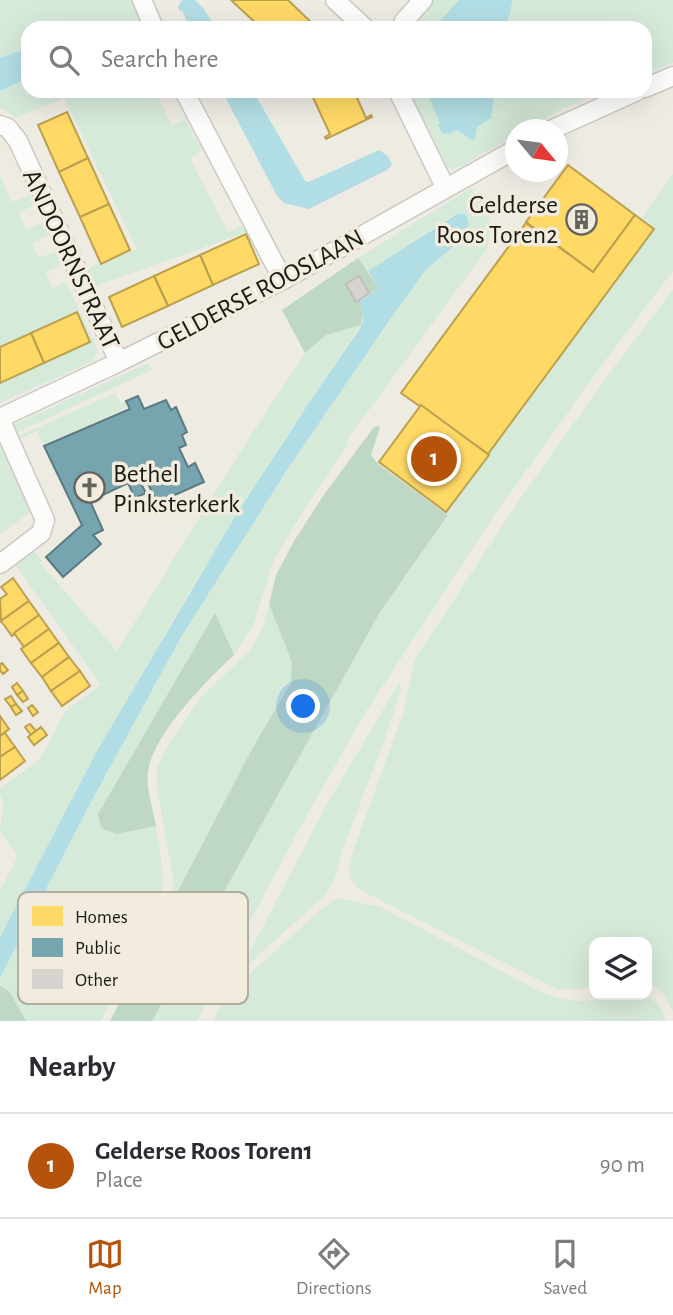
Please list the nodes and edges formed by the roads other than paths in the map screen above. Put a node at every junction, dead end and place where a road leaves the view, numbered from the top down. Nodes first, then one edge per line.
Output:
1 (142, 0) edge
2 (335, 0) edge
3 (423, 0) edge
4 (151, 21) edge
5 (358, 21) edge
6 (404, 21) edge
7 (673, 76) edge
8 (652, 85) edge
9 (188, 98) edge
10 (401, 98) edge
11 (622, 98) edge
12 (568, 122) edge
13 (0, 125) edge
14 (505, 155) edge
15 (445, 187) junction
16 (283, 280) junction
17 (119, 362) junction
18 (0, 419) edge
19 (0, 564) edge

1 - 4 street
2 - 5 street
3 - 6 street
7 - 8 street
9 - 16 street
10 - 15 street
11 - 12 street
13 - 17 street, ANDOORNSTRAAT
14 - 15 street, GELDERSE ROOSLAAN
15 - 16 street, GELDERSE ROOSLAAN
16 - 17 street, GELDERSE ROOSLAAN
17 - 18 street, GELDERSE ROOSLAAN
18 - 19 street

